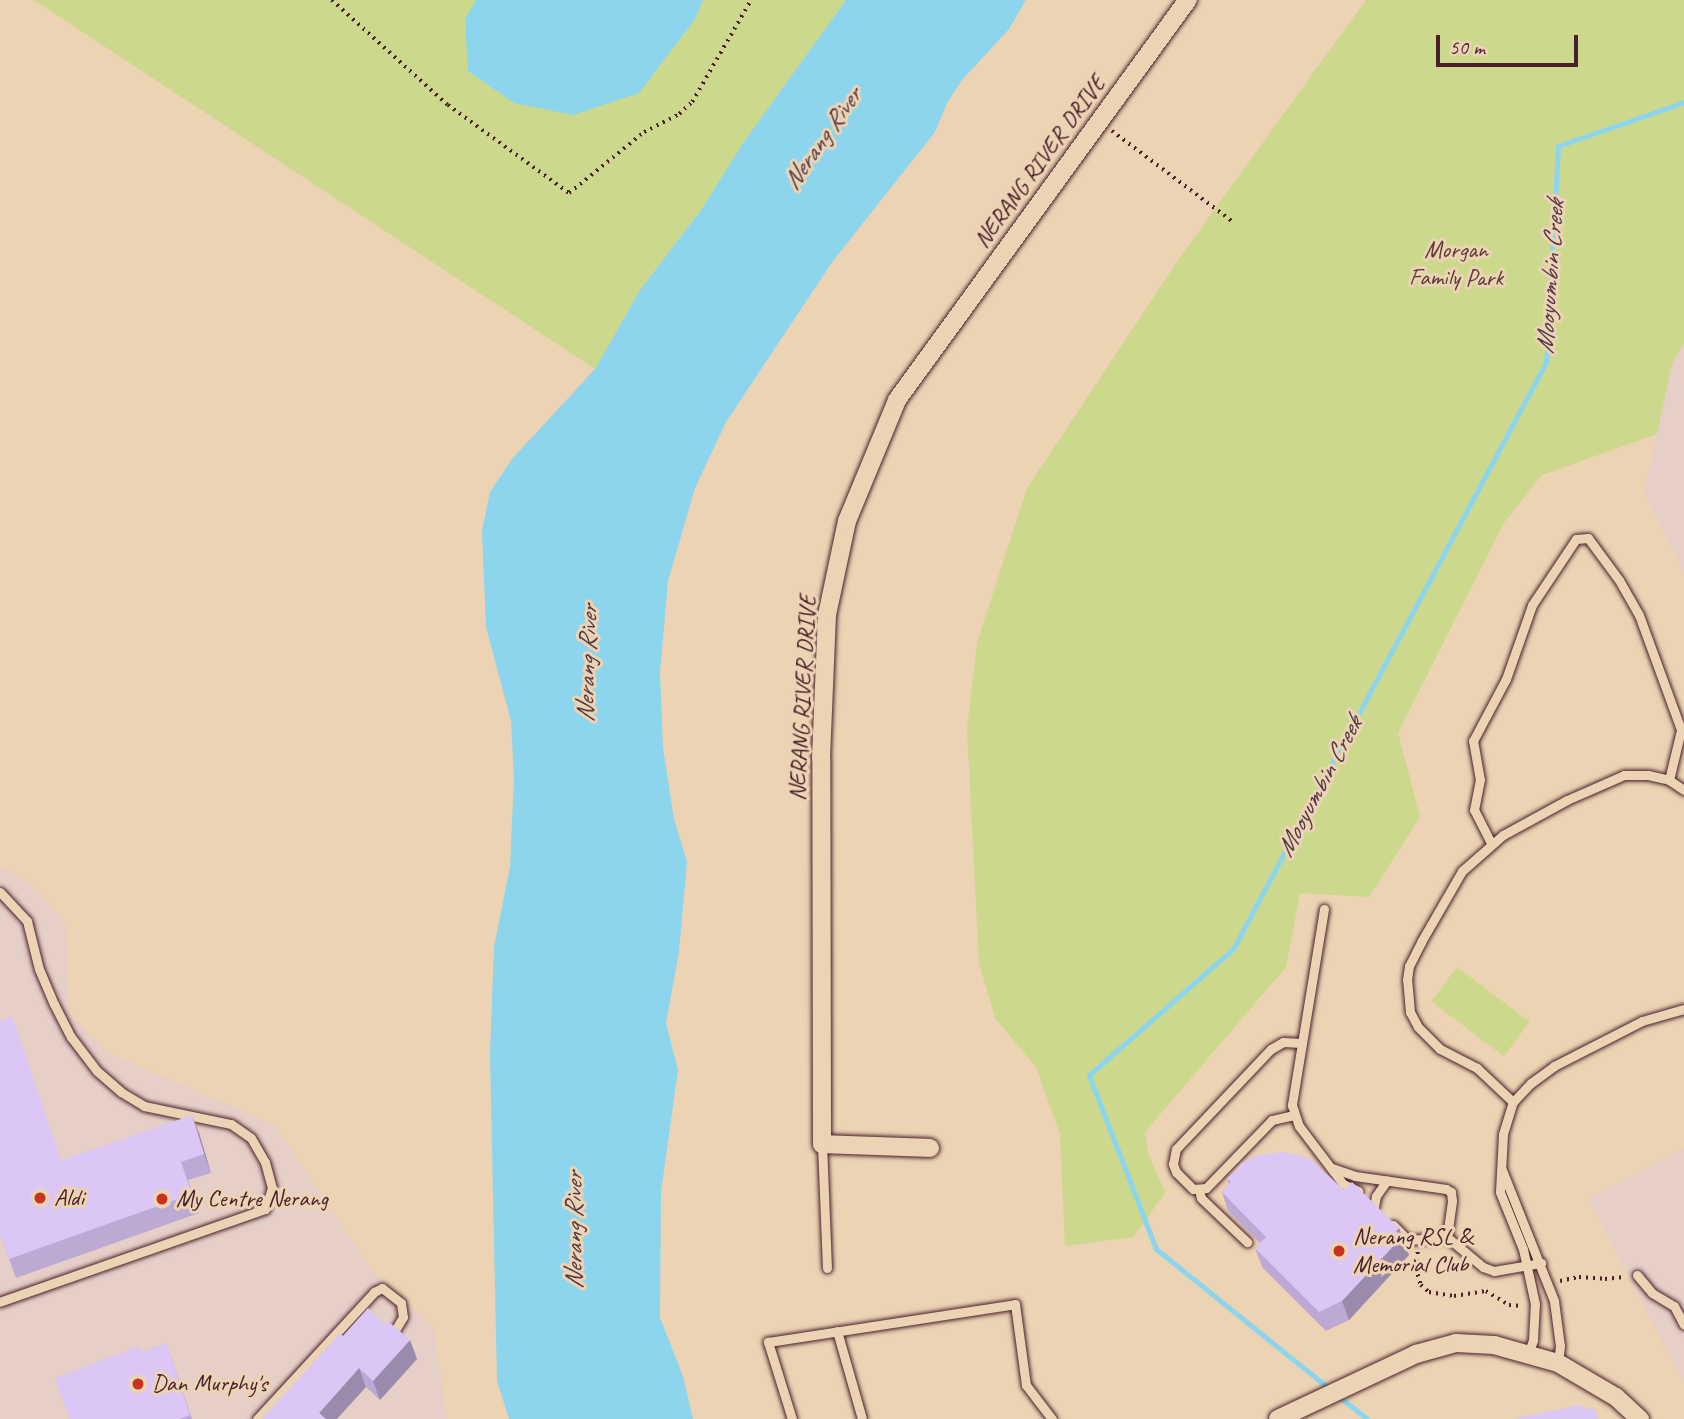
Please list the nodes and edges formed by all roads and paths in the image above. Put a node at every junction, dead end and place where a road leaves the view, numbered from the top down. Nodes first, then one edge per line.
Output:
1 (332, 0) edge
2 (751, 0) edge
3 (1188, 0) edge
4 (1100, 121) junction
5 (1233, 222) dead end
6 (1669, 780) junction
7 (1684, 790) edge
8 (1492, 843) junction
9 (0, 892) edge
10 (1324, 909) dead end
11 (1684, 1009) edge
12 (1302, 1043) junction
13 (1513, 1102) junction
14 (1294, 1115) junction
15 (822, 1144) junction
16 (930, 1148) dead end
17 (1331, 1167) junction
18 (1501, 1169) junction
19 (1387, 1180) junction
20 (1199, 1190) junction
21 (1374, 1207) junction
22 (1447, 1237) junction
23 (1420, 1240) junction
24 (1248, 1242) dead end
25 (1541, 1263) junction
26 (1527, 1267) junction
27 (827, 1268) dead end
28 (1637, 1275) joint
29 (1560, 1282) dead end
30 (0, 1302) edge
31 (1526, 1305) dead end
32 (1684, 1325) edge
33 (837, 1331) junction
34 (392, 1335) edge
35 (1528, 1354) junction
36 (1558, 1363) junction
37 (257, 1419) edge
38 (792, 1419) edge
39 (862, 1419) edge
40 (1052, 1419) edge
41 (1278, 1419) edge
42 (1640, 1419) edge

1 - 2 path
3 - 4 street, NERANG RIVER DRIVE
4 - 5 path
4 - 15 street, NERANG RIVER DRIVE
6 - 7 lane
6 - 8 lane
6 - 8 lane
8 - 13 lane
9 - 30 lane
10 - 12 lane
11 - 13 lane
12 - 14 lane
12 - 20 lane
13 - 18 lane
14 - 17 lane
14 - 20 lane
15 - 16 street
15 - 27 lane
17 - 19 lane
17 - 21 lane
18 - 25 lane
18 - 26 lane
19 - 21 lane
19 - 22 lane
20 - 24 lane
21 - 23 lane
22 - 23 lane
22 - 26 lane
23 - 31 path
25 - 26 lane
25 - 36 lane
26 - 35 lane
28 - 29 path
28 - 32 lane
33 - 38 lane
33 - 39 lane
33 - 40 lane
34 - 37 lane
35 - 36 street
35 - 41 street
36 - 42 street

